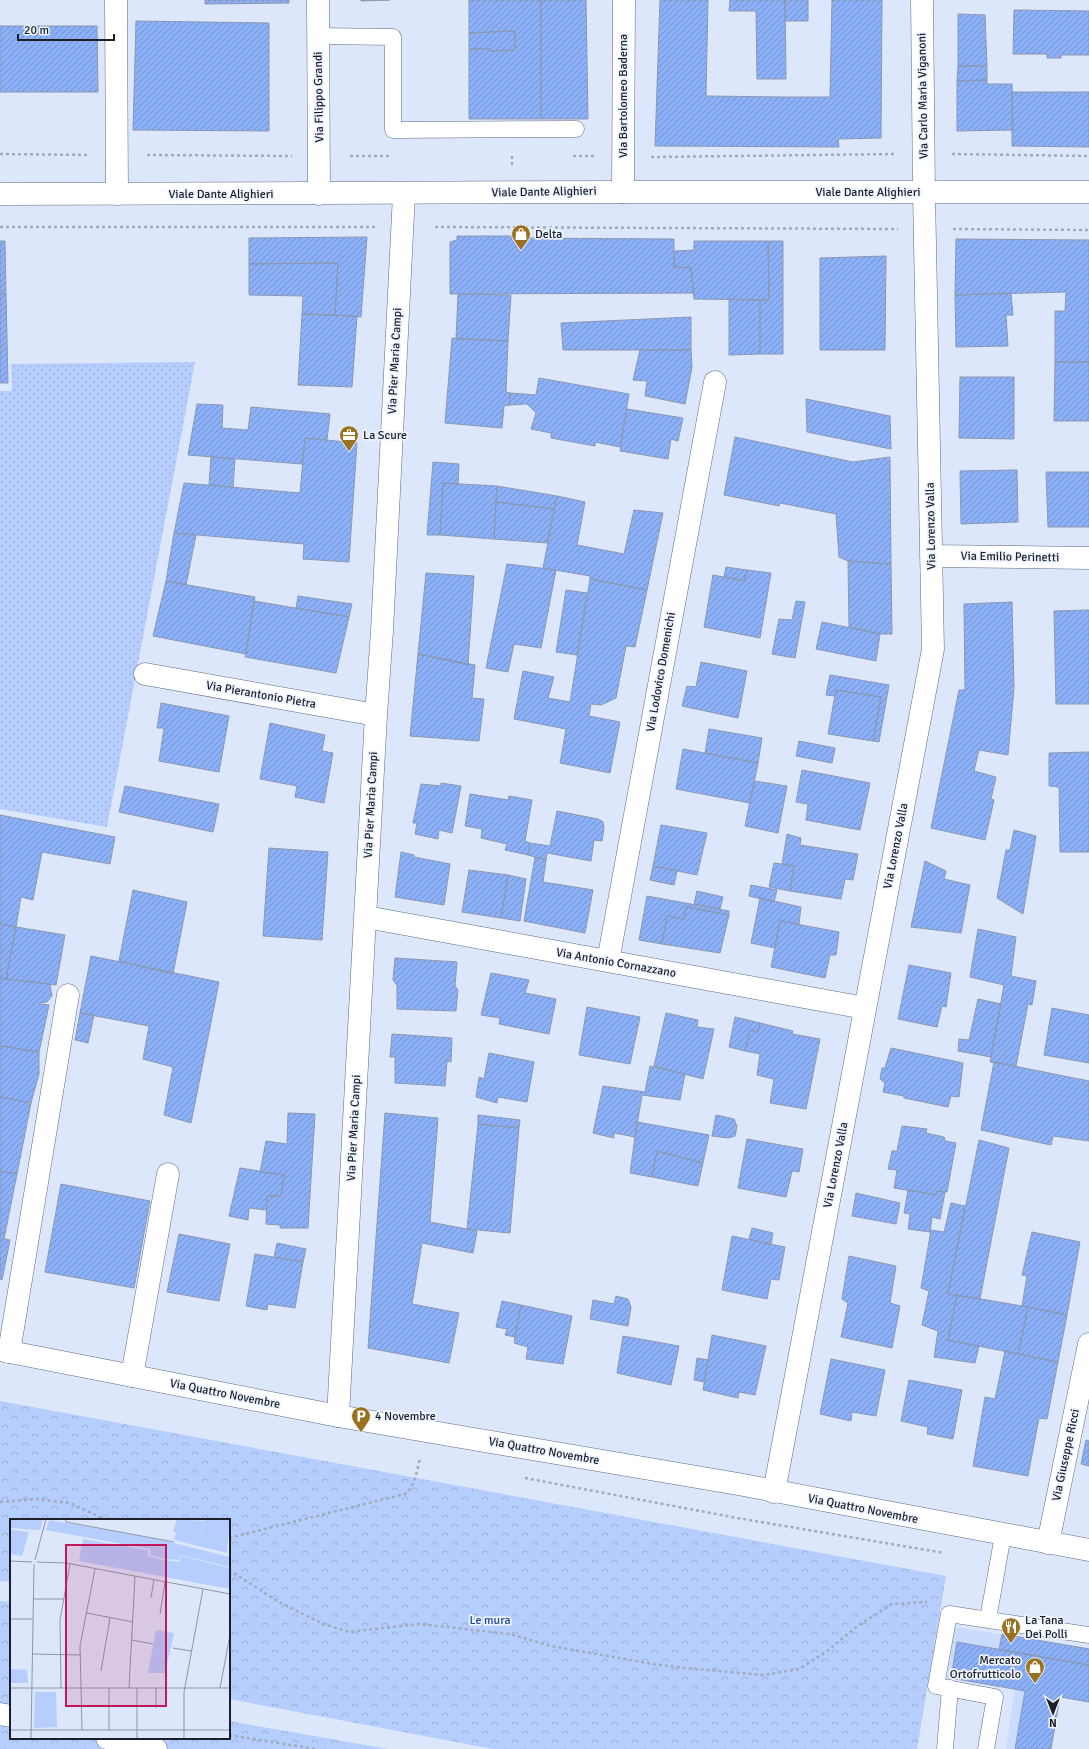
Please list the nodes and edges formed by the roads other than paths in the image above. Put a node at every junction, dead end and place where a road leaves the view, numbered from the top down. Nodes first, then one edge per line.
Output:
1 (116, 0) edge
2 (318, 0) edge
3 (624, 0) edge
4 (922, 0) edge
5 (318, 36) junction
6 (576, 129) dead end
7 (623, 192) junction
8 (1089, 192) edge
9 (924, 193) junction
10 (0, 194) edge
11 (117, 194) junction
12 (319, 194) junction
13 (404, 194) junction
14 (715, 382) dead end
15 (932, 556) junction
16 (1089, 558) edge
17 (145, 674) dead end
18 (376, 715) junction
19 (366, 918) junction
20 (608, 961) junction
21 (68, 995) dead end
22 (866, 1008) junction
23 (168, 1174) dead end
24 (1089, 1344) edge
25 (5, 1351) edge
26 (132, 1376) junction
27 (338, 1416) junction
28 (774, 1492) junction
29 (1003, 1535) junction
30 (1048, 1543) junction
31 (1089, 1550) edge
32 (988, 1620) junction
33 (1089, 1635) edge
34 (950, 1688) junction
35 (0, 1714) edge
36 (10, 1716) edge
37 (111, 1739) edge
38 (156, 1749) edge
39 (945, 1749) edge
40 (986, 1749) edge

1 - 11 street
2 - 5 street, Via Filippo Grandi
3 - 7 street, Via Bartolomeo Baderna
4 - 9 street, Via Carlo Maria Viganoni
5 - 6 lane
5 - 12 street, Via Filippo Grandi
7 - 9 street, Viale Dante Alighieri
7 - 13 street, Viale Dante Alighieri
8 - 9 street, Viale Dante Alighieri
9 - 15 street, Via Lorenzo Valla
10 - 11 street, Viale Dante Alighieri
11 - 12 street, Viale Dante Alighieri
12 - 13 street, Viale Dante Alighieri
13 - 18 street, Via Pier Maria Campi
14 - 20 street, Via Lodovico Domenichi
15 - 16 street, Via Emilio Perinetti
15 - 22 street, Via Lorenzo Valla
17 - 18 street, Via Pierantonio Pietra
18 - 19 street, Via Pier Maria Campi
19 - 20 street, Via Antonio Cornazzano
19 - 27 street, Via Pier Maria Campi
20 - 22 street, Via Antonio Cornazzano
21 - 25 street
22 - 28 street, Via Lorenzo Valla
23 - 26 street
24 - 30 street, Via Giuseppe Ricci
25 - 26 street, Via Quattro Novembre
26 - 27 street, Via Quattro Novembre
27 - 28 street, Via Quattro Novembre
28 - 29 street, Via Quattro Novembre
29 - 30 street, Via Quattro Novembre
29 - 32 lane
30 - 31 street, Via Quattro Novembre
32 - 33 lane
32 - 34 lane
34 - 39 lane
34 - 40 lane
35 - 36 street
37 - 38 street

